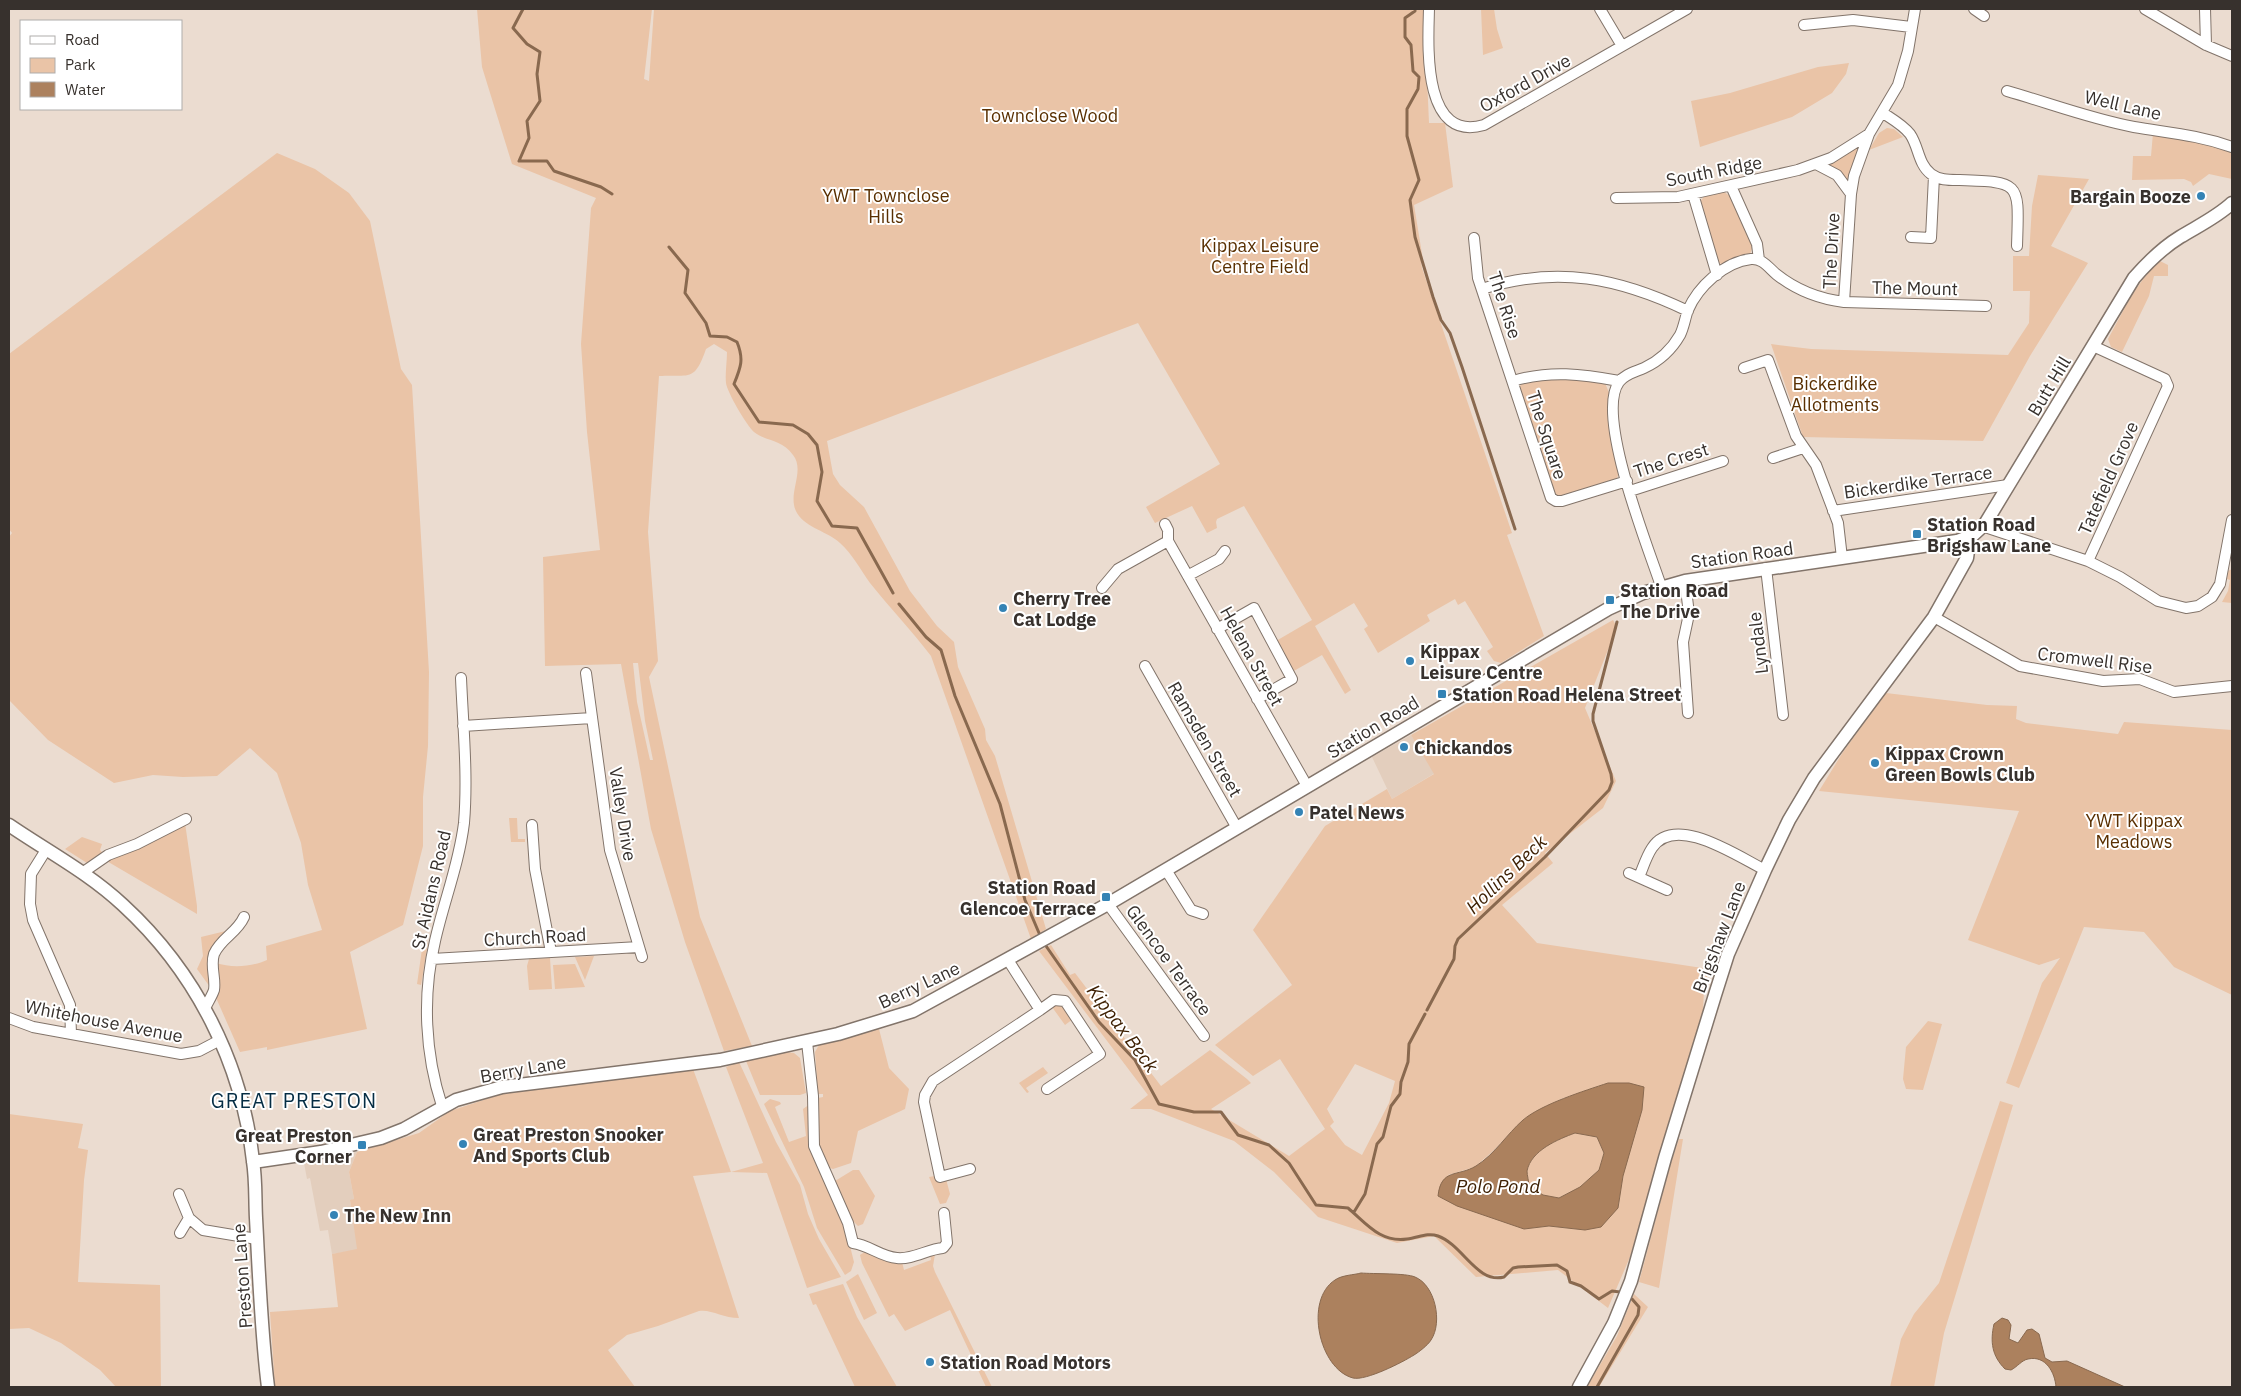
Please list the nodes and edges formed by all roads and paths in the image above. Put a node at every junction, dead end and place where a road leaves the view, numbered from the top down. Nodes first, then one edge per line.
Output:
1 (1429, 9) edge
2 (1600, 9) edge
3 (1687, 9) edge
4 (1915, 9) edge
5 (1974, 9) edge
6 (2205, 9) edge
7 (2151, 11) edge
8 (1984, 16) dead end
9 (1804, 24) dead end
10 (1911, 27) junction
11 (2206, 45) junction
12 (1622, 46) junction
13 (2232, 56) edge
14 (2007, 91) dead end
15 (1883, 113) junction
16 (1869, 134) junction
17 (2232, 147) edge
18 (1816, 164) junction
19 (1934, 176) junction
20 (1731, 186) junction
21 (1693, 194) junction
22 (1851, 194) junction
23 (1616, 198) dead end
24 (2232, 202) edge
25 (1911, 237) dead end
26 (1474, 238) dead end
27 (2017, 246) dead end
28 (1759, 260) junction
29 (1717, 275) junction
30 (1482, 289) junction
31 (1844, 302) junction
32 (1986, 306) dead end
33 (1688, 311) junction
34 (2093, 346) junction
35 (1744, 368) dead end
36 (1513, 381) junction
37 (1620, 381) junction
38 (1804, 448) junction
39 (1772, 458) dead end
40 (1723, 461) dead end
41 (2008, 485) junction
42 (1628, 486) junction
43 (1833, 510) junction
44 (2232, 520) edge
45 (1165, 524) dead end
46 (1985, 524) junction
47 (1972, 536) junction
48 (1168, 542) junction
49 (1225, 551) dead end
50 (1842, 558) junction
51 (2088, 561) junction
52 (2229, 562) edge
53 (1766, 568) junction
54 (1189, 575) junction
55 (1685, 581) junction
56 (1661, 586) junction
57 (1102, 588) dead end
58 (1934, 618) junction
59 (1217, 629) junction
60 (1145, 666) dead end
61 (586, 673) dead end
62 (461, 678) dead end
63 (2232, 686) edge
64 (1257, 698) junction
65 (1688, 713) dead end
66 (1783, 715) dead end
67 (592, 718) junction
68 (463, 726) junction
69 (1307, 786) junction
70 (186, 819) dead end
71 (9, 825) edge
72 (532, 825) dead end
73 (1237, 828) junction
74 (46, 850) junction
75 (1166, 870) junction
76 (1765, 870) junction
77 (82, 873) junction
78 (1629, 873) dead end
79 (1640, 877) junction
80 (1667, 890) dead end
81 (1108, 904) junction
82 (1203, 914) dead end
83 (244, 917) dead end
84 (551, 952) junction
85 (641, 952) joint
86 (432, 958) junction
87 (1008, 960) junction
88 (987, 972) joint
89 (205, 1008) junction
90 (1040, 1010) junction
91 (9, 1018) edge
92 (71, 1034) junction
93 (1204, 1036) dead end
94 (220, 1040) junction
95 (807, 1042) junction
96 (1047, 1089) dead end
97 (442, 1106) junction
98 (253, 1162) junction
99 (970, 1169) dead end
100 (179, 1194) dead end
101 (944, 1213) dead end
102 (189, 1218) junction
103 (180, 1233) dead end
104 (257, 1239) junction
105 (268, 1387) edge
106 (1579, 1387) edge

1 - 12 street, Oxford Drive
2 - 12 street
3 - 12 street, Oxford Drive
4 - 10 street, The Drive
5 - 8 street
6 - 11 street
7 - 11 street
9 - 10 street
10 - 15 street, The Drive
11 - 13 street
14 - 17 street, Well Lane
15 - 16 street, The Drive
15 - 19 street
16 - 18 street, South Ridge
16 - 22 street, The Drive
18 - 20 street, South Ridge
18 - 22 street
19 - 25 street
19 - 27 street
20 - 21 street, South Ridge
20 - 28 street
21 - 23 street, South Ridge
21 - 29 street
22 - 31 street, The Drive
24 - 34 street, Butt Hill
26 - 30 street, The Rise
28 - 29 street
28 - 31 street, The Drive
29 - 33 street
30 - 33 street
30 - 36 street, The Rise
31 - 32 street, The Mount
33 - 37 street
34 - 41 street, Butt Hill
34 - 51 street, Tatefield Grove
35 - 38 street
36 - 37 street, The Square
36 - 42 street, The Square
37 - 42 street
38 - 39 street
38 - 43 street
40 - 42 street, The Crest
41 - 43 street, Bickerdike Terrace
41 - 46 street, Butt Hill
42 - 56 street
43 - 50 street
44 - 52 street
45 - 48 street
46 - 47 street, Butt Hill
46 - 51 street, Tatefield Grove
47 - 50 street, Station Road
47 - 58 street, Brigshaw Lane
48 - 54 street, Helena Street
48 - 57 street
49 - 54 street
50 - 53 street, Station Road
51 - 52 street
53 - 55 street, Station Road
53 - 66 street, Lyndale
54 - 59 street, Helena Street
55 - 56 street, Station Road
55 - 65 street
56 - 69 street, Station Road
58 - 63 street, Cromwell Rise
58 - 76 street, Brigshaw Lane
59 - 64 street, Helena Street
59 - 64 street
60 - 73 street, Ramsden Street
61 - 67 street, Valley Drive
62 - 68 street, St Aidans Road
64 - 69 street, Helena Street
67 - 68 street
67 - 85 street, Valley Drive
68 - 86 street, St Aidans Road
69 - 73 street, Station Road
70 - 77 street
71 - 74 street, Preston Lane
72 - 84 street
73 - 75 street, Station Road
74 - 77 street, Preston Lane
74 - 92 street
75 - 81 street, Station Road
75 - 82 street
76 - 79 street
76 - 106 street, Brigshaw Lane
77 - 89 street, Preston Lane
78 - 79 street
79 - 80 street
81 - 87 street, Station Road
81 - 93 street, Glencoe Terrace
83 - 89 street
84 - 85 street, Church Road
84 - 86 street, Church Road
86 - 97 street, St Aidans Road
87 - 88 street, Station Road
87 - 90 street
88 - 95 street, Berry Lane
89 - 94 street, Preston Lane
90 - 96 street
90 - 99 street
91 - 92 street, Whitehouse Avenue
92 - 94 street, Whitehouse Avenue
94 - 98 street, Preston Lane
95 - 97 street, Berry Lane
95 - 101 street
97 - 98 street, Berry Lane
98 - 104 street, Preston Lane
100 - 102 street
102 - 103 street
102 - 104 street
104 - 105 street, Preston Lane

